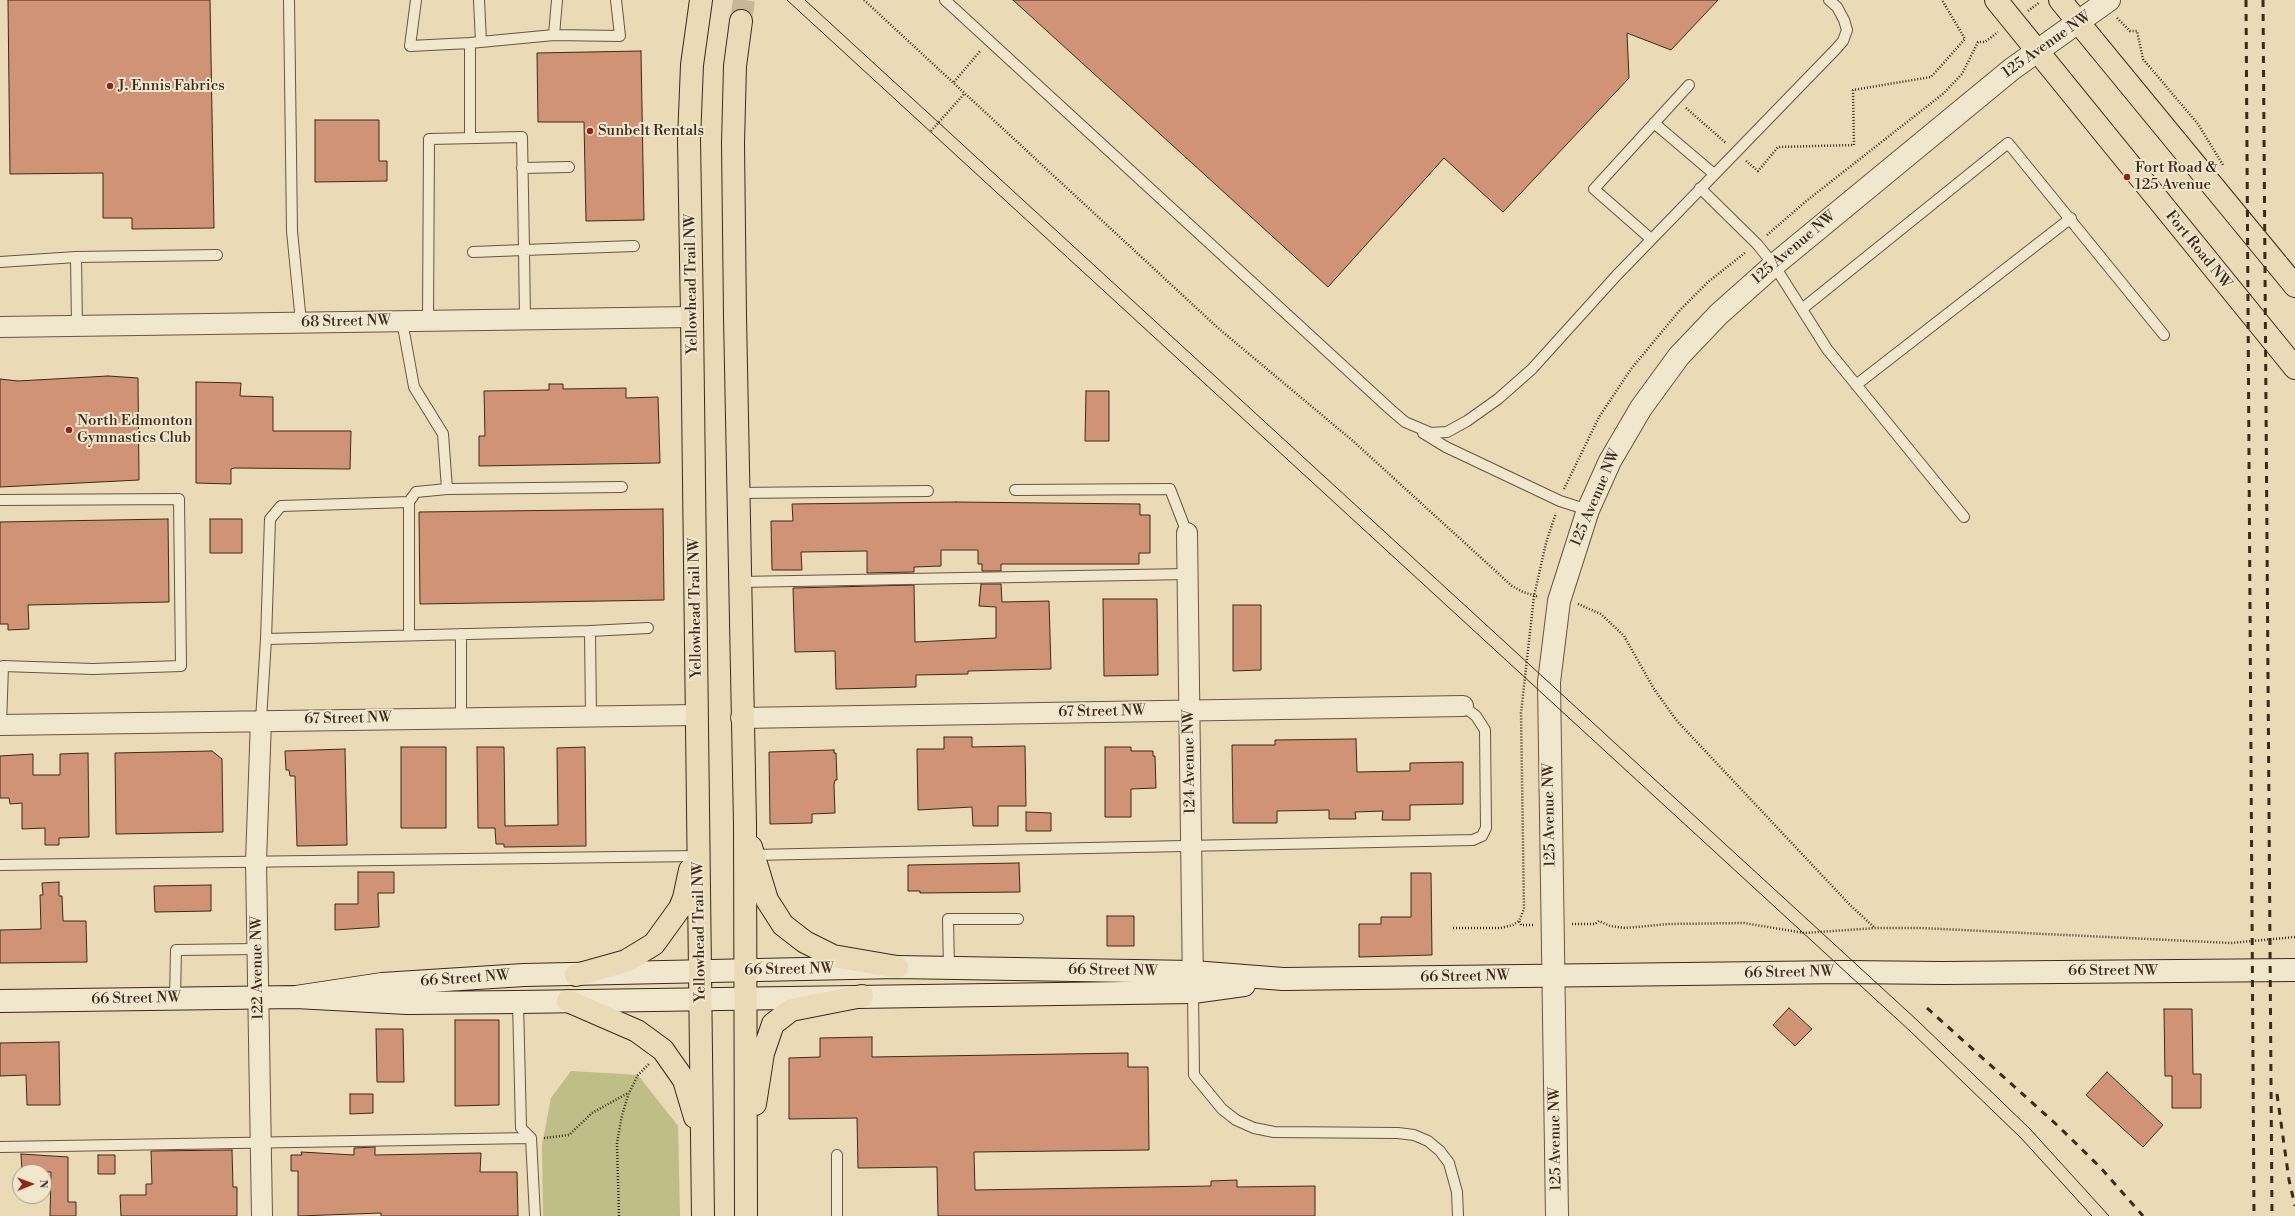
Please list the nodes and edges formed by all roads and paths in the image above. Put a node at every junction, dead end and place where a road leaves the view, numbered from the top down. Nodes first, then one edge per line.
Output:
1 (289, 0) edge
2 (416, 0) edge
3 (479, 0) edge
4 (556, 0) edge
5 (616, 0) edge
6 (701, 0) edge
7 (864, 0) edge
8 (945, 0) edge
9 (1829, 0) edge
10 (1942, 0) edge
11 (1996, 0) edge
12 (2060, 0) edge
13 (2109, 0) edge
14 (741, 21) tunnel mouth
15 (2079, 23) junction
16 (2130, 31) dead end
17 (554, 35) junction
18 (989, 40) junction
19 (481, 42) junction
20 (1985, 42) dead end
21 (470, 43) junction
22 (2037, 52) junction
23 (954, 82) junction
24 (1689, 85) dead end
25 (965, 93) junction
26 (1686, 108) dead end
27 (1654, 123) junction
28 (931, 131) dead end
29 (470, 138) junction
30 (1736, 152) junction
31 (569, 167) dead end
32 (522, 168) junction
33 (2225, 168) dead end
34 (1714, 174) junction
35 (1700, 188) junction
36 (2071, 218) junction
37 (1777, 227) dead end
38 (1651, 239) junction
39 (634, 246) dead end
40 (524, 250) junction
41 (473, 252) dead end
42 (217, 255) dead end
43 (76, 257) junction
44 (1736, 259) dead end
45 (0, 262) edge
46 (1774, 264) junction
47 (2295, 286) edge
48 (1802, 309) junction
49 (692, 317) junction
50 (525, 319) junction
51 (428, 320) junction
52 (402, 321) junction
53 (300, 322) junction
54 (77, 326) junction
55 (0, 327) edge
56 (2164, 335) dead end
57 (2295, 368) edge
58 (1856, 385) junction
59 (1417, 429) junction
60 (1567, 480) dead end
61 (622, 487) dead end
62 (446, 489) junction
63 (1015, 490) dead end
64 (928, 491) dead end
65 (737, 493) junction
66 (0, 500) edge
67 (409, 502) junction
68 (1588, 510) junction
69 (1964, 517) dead end
70 (1553, 523) dead end
71 (1187, 533) joint
72 (1188, 574) junction
73 (739, 582) junction
74 (1534, 596) junction
75 (1540, 597) dead end
76 (1574, 603) dead end
77 (648, 628) dead end
78 (590, 631) junction
79 (409, 634) junction
80 (461, 634) junction
81 (266, 639) junction
82 (1463, 706) joint
83 (1189, 711) junction
84 (697, 715) junction
85 (591, 716) junction
86 (461, 718) junction
87 (741, 718) junction
88 (261, 720) junction
89 (0, 725) edge
90 (1191, 846) junction
91 (749, 855) junction
92 (695, 856) junction
93 (256, 862) junction
94 (0, 865) edge
95 (1018, 919) dead end
96 (1519, 920) junction
97 (1595, 924) dead end
98 (1521, 925) dead end
99 (1452, 928) dead end
100 (1876, 928) junction
101 (2295, 937) edge
102 (258, 949) junction
103 (897, 967) junction
104 (949, 968) junction
105 (2295, 970) edge
106 (744, 971) junction
107 (701, 972) junction
108 (576, 975) junction
109 (1553, 976) junction
110 (1193, 982) junction
111 (862, 996) junction
112 (296, 997) junction
113 (258, 998) junction
114 (702, 998) junction
115 (744, 998) junction
116 (175, 999) junction
117 (0, 1001) edge
118 (568, 1001) junction
119 (518, 1002) junction
120 (662, 1050) junction
121 (629, 1093) junction
122 (531, 1138) junction
123 (261, 1142) junction
124 (702, 1142) junction
125 (0, 1146) edge
126 (837, 1155) dead end
127 (745, 1162) junction
128 (262, 1216) edge
129 (535, 1216) edge
130 (619, 1216) edge
131 (703, 1216) edge
132 (746, 1216) edge
133 (837, 1216) edge
134 (1458, 1216) edge
135 (1557, 1216) edge

1 - 53 lane
2 - 21 lane
3 - 19 lane
4 - 17 lane
5 - 17 lane
6 - 49 main road, Yellowhead Trail NW
7 - 23 path
8 - 18 lane
9 - 30 lane
10 - 30 path
11 - 22 main road, Fort Road NW
12 - 15 main road
13 - 15 main road, 125 Avenue NW
14 - 65 main road
15 - 22 main road, 125 Avenue NW
15 - 47 main road
16 - 33 path
17 - 19 lane
18 - 23 path
18 - 59 lane
19 - 21 lane
20 - 37 path
21 - 29 lane
22 - 46 main road, 125 Avenue NW
22 - 57 main road, Fort Road NW
23 - 25 path
24 - 27 lane
25 - 28 path
25 - 74 path
26 - 30 path
27 - 34 lane
27 - 38 lane
29 - 32 lane
29 - 51 lane
30 - 34 lane
31 - 32 lane
32 - 40 lane
34 - 35 lane
35 - 38 lane
35 - 46 lane
36 - 48 lane
36 - 56 lane
36 - 58 lane
38 - 59 lane
39 - 40 lane
40 - 41 lane
40 - 50 lane
42 - 43 lane
43 - 45 lane
43 - 54 lane
44 - 60 path
46 - 48 lane
46 - 68 main road, 125 Avenue NW
48 - 58 lane
49 - 50 street, 68 Street NW
49 - 84 main road, Yellowhead Trail NW
50 - 51 street, 68 Street NW
51 - 52 street, 68 Street NW
52 - 53 street, 68 Street NW
52 - 62 lane
53 - 54 street, 68 Street NW
54 - 55 street, 68 Street NW
58 - 69 lane
59 - 68 lane
61 - 62 lane
62 - 67 lane
63 - 71 lane
64 - 65 lane
65 - 73 main road
66 - 89 lane
67 - 79 lane
67 - 81 lane
68 - 109 main road, 125 Avenue NW
70 - 74 path
71 - 72 street, 124 Avenue NW
72 - 73 lane
72 - 83 street, 124 Avenue NW
73 - 87 main road
74 - 75 path
74 - 96 path
76 - 100 path
77 - 78 lane
78 - 80 lane
78 - 85 lane
79 - 80 lane
79 - 81 lane
80 - 86 lane
81 - 88 lane
82 - 83 street, 67 Street NW
82 - 90 lane
83 - 87 street, 67 Street NW
83 - 90 street, 124 Avenue NW
84 - 85 street, 67 Street NW
84 - 92 main road, Yellowhead Trail NW
85 - 86 street, 67 Street NW
86 - 88 street, 67 Street NW
87 - 91 main road
88 - 89 street, 67 Street NW
88 - 93 street, 122 Avenue NW
90 - 91 lane
90 - 110 street, 124 Avenue NW
91 - 103 main road
91 - 106 main road
92 - 93 lane
92 - 107 main road, Yellowhead Trail NW
92 - 108 main road
93 - 94 lane
93 - 102 street, 122 Avenue NW
95 - 104 lane
96 - 98 path
96 - 99 path
97 - 100 path
100 - 101 path
102 - 113 street, 122 Avenue NW
102 - 116 lane
103 - 104 main road, 66 Street NW
103 - 106 main road, 66 Street NW
104 - 110 main road, 66 Street NW
105 - 109 main road, 66 Street NW
106 - 107 main road, 66 Street NW
106 - 115 main road
107 - 108 main road, 66 Street NW
107 - 114 main road, Yellowhead Trail NW
108 - 112 main road, 66 Street NW
109 - 110 main road, 66 Street NW
109 - 135 main road, 125 Avenue NW
110 - 111 main road, 66 Street NW
110 - 134 lane
111 - 115 main road, 66 Street NW
111 - 127 main road
112 - 113 main road, 66 Street NW
112 - 119 main road, 66 Street NW
113 - 116 main road, 66 Street NW
113 - 123 street, 122 Avenue NW
114 - 115 main road, 66 Street NW
114 - 118 main road, 66 Street NW
114 - 124 main road, Yellowhead Trail NW
115 - 127 main road
116 - 117 main road, 66 Street NW
118 - 119 main road, 66 Street NW
118 - 120 main road
119 - 122 lane
120 - 121 path
120 - 124 main road
121 - 122 path
121 - 130 path
122 - 123 lane
122 - 129 lane
123 - 125 lane
123 - 128 street, 122 Avenue NW
124 - 131 main road, Yellowhead Trail NW
126 - 133 lane
127 - 132 main road

